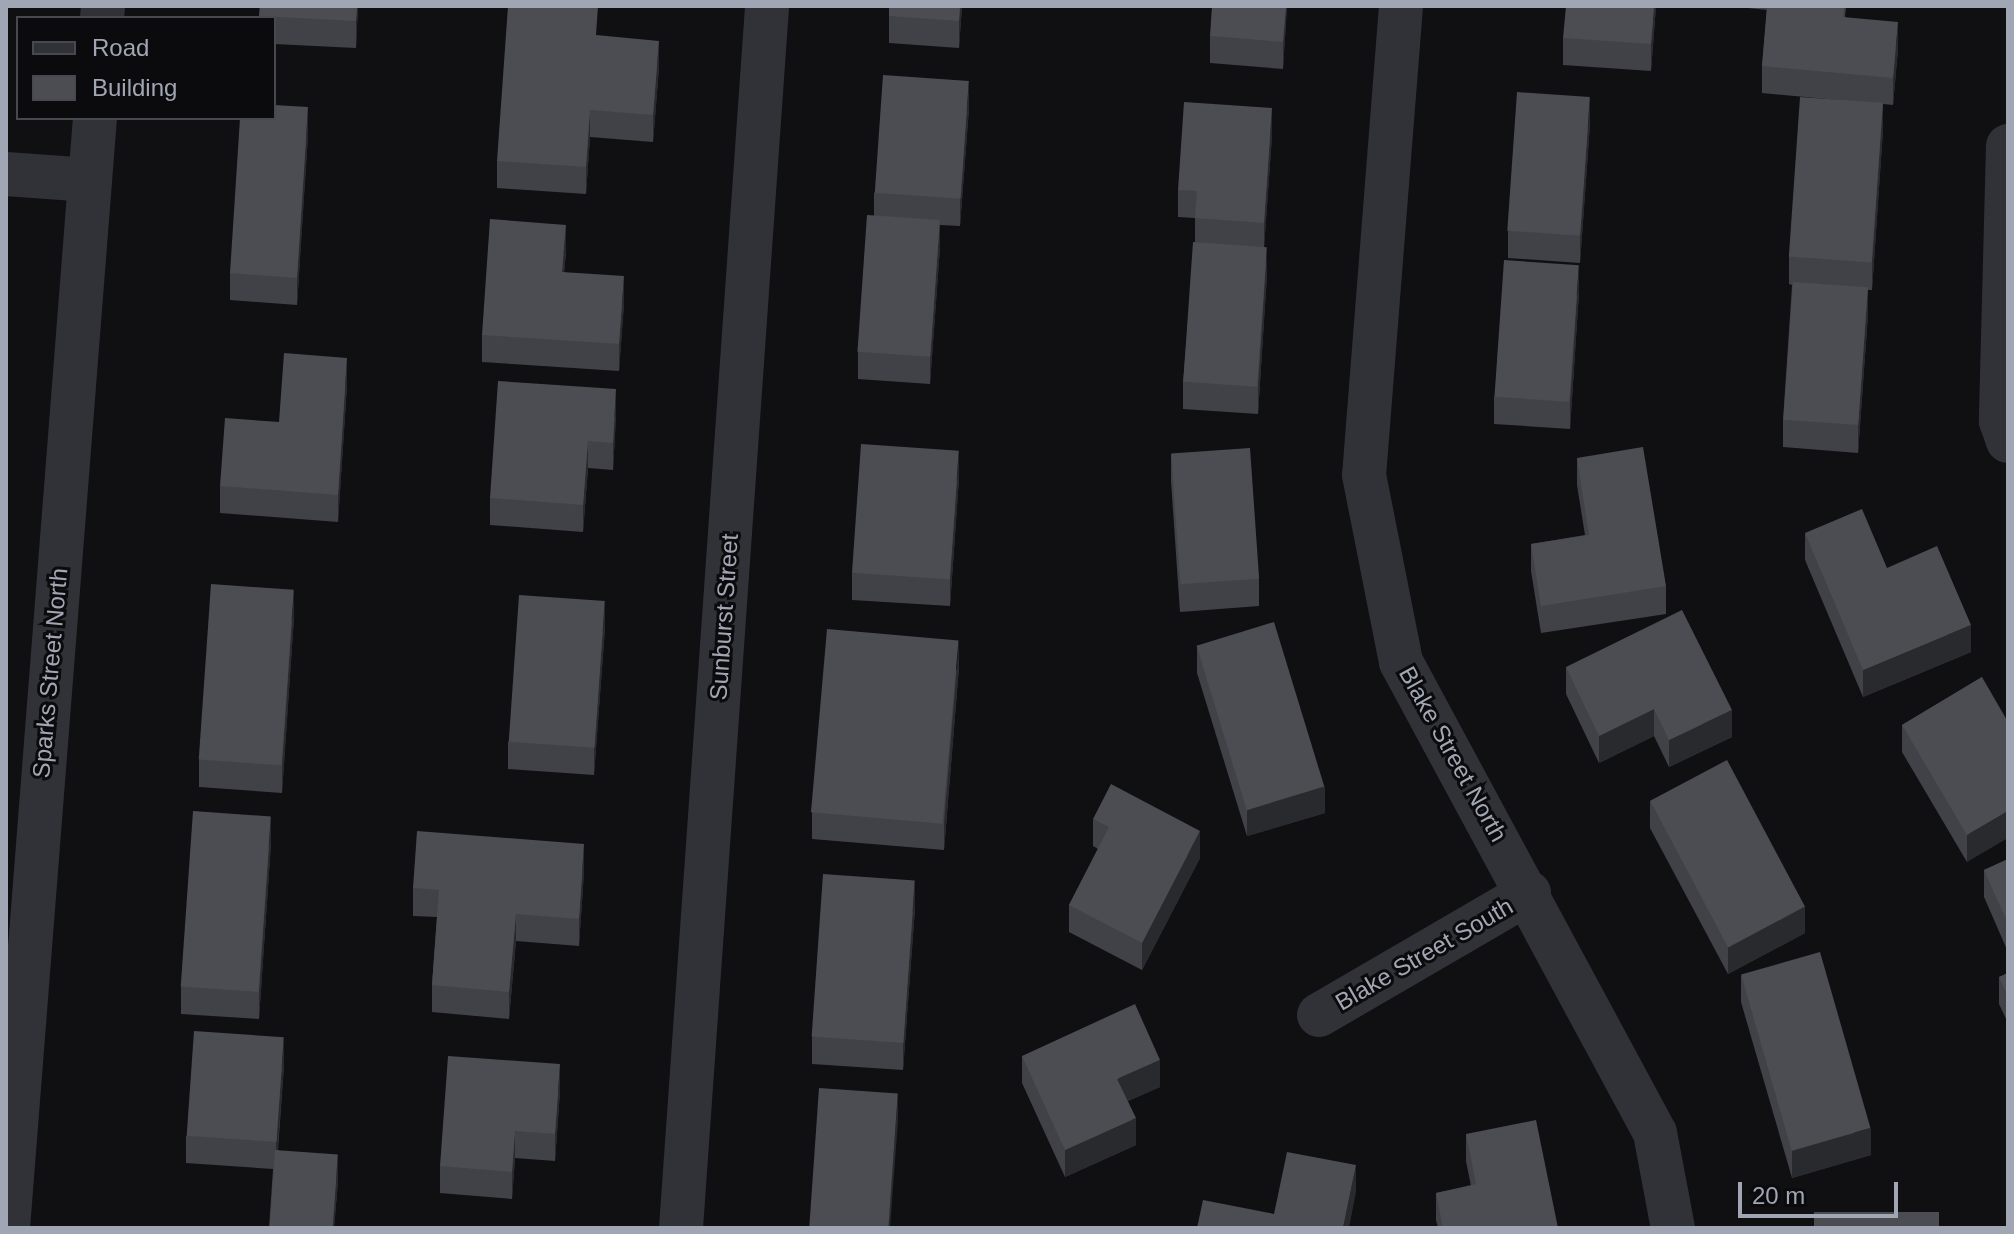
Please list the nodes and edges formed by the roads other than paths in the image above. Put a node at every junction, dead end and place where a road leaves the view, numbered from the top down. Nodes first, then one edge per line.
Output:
1 (767, 6) edge
2 (1401, 6) edge
3 (95, 120) edge
4 (2008, 146) edge
5 (6, 174) edge
6 (90, 180) junction
7 (2008, 441) edge
8 (19, 878) edge
9 (1529, 893) junction
10 (1319, 1015) dead end
11 (8, 1228) edge
12 (681, 1228) edge
13 (1673, 1228) edge

1 - 12 street, Sunburst Street
2 - 9 street, Blake Street North
3 - 6 street, Sparks Street North
4 - 7 street
5 - 6 street
6 - 8 street, Sparks Street North
8 - 11 street, Sparks Street North
9 - 10 street, Blake Street South
9 - 13 street, Blake Street North

